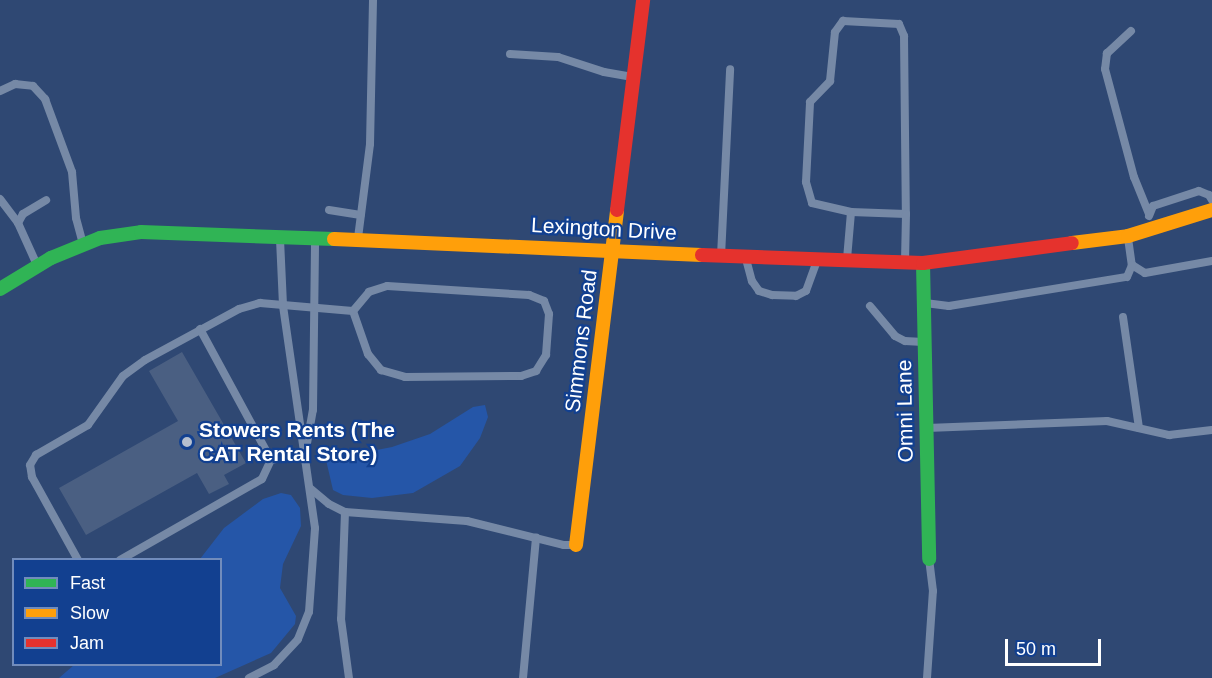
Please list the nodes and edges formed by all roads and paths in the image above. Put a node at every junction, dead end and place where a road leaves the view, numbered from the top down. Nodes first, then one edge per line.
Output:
1 (373, 0) edge
2 (643, 0) edge
3 (1131, 32) dead end
4 (510, 54) dead end
5 (730, 69) dead end
6 (634, 77) junction
7 (0, 91) edge
8 (0, 199) edge
9 (46, 200) dead end
10 (1212, 200) edge
11 (330, 210) dead end
12 (1212, 210) edge
13 (851, 212) junction
14 (361, 214) junction
15 (906, 214) junction
16 (1149, 214) junction
17 (18, 223) junction
18 (1153, 229) junction
19 (280, 237) junction
20 (1128, 237) junction
21 (315, 238) junction
22 (357, 240) junction
23 (83, 245) junction
24 (614, 249) junction
25 (722, 256) junction
26 (745, 257) junction
27 (818, 260) junction
28 (847, 261) junction
29 (1212, 261) edge
30 (905, 262) junction
31 (923, 263) junction
32 (1132, 265) junction
33 (38, 266) junction
34 (0, 289) edge
35 (924, 303) junction
36 (284, 305) junction
37 (870, 306) dead end
38 (315, 307) junction
39 (353, 311) junction
40 (1123, 317) dead end
41 (200, 330) junction
42 (924, 342) junction
43 (926, 428) junction
44 (1139, 428) junction
45 (1212, 429) edge
46 (305, 453) junction
47 (271, 460) junction
48 (311, 489) junction
49 (345, 512) junction
50 (536, 538) junction
51 (576, 545) joint
52 (77, 558) edge
53 (124, 558) edge
54 (929, 558) joint
55 (249, 678) edge
56 (348, 678) edge
57 (523, 678) edge
58 (927, 678) edge

1 - 14 lane
2 - 6 street, Simmons Road
3 - 16 lane
4 - 6 lane
5 - 25 lane
6 - 24 street, Simmons Road
7 - 23 lane
8 - 17 lane
9 - 17 lane
10 - 16 lane
11 - 14 lane
12 - 18 street, Lexington Drive
13 - 15 lane
13 - 15 lane
13 - 28 lane
14 - 22 lane
15 - 30 lane
16 - 18 lane
17 - 33 lane
18 - 20 street, Lexington Drive
19 - 21 street, Lexington Drive
19 - 23 street, Lexington Drive
19 - 36 lane
20 - 31 street, Lexington Drive
20 - 32 lane
21 - 22 street, Lexington Drive
21 - 38 lane
22 - 24 street, Lexington Drive
23 - 33 street, Lexington Drive
24 - 25 street, Lexington Drive
24 - 51 street, Simmons Road
25 - 26 street, Lexington Drive
26 - 27 street, Lexington Drive
26 - 27 lane
27 - 28 street, Lexington Drive
28 - 30 street, Lexington Drive
29 - 32 lane
30 - 31 street, Lexington Drive
31 - 35 street, Omni Lane
32 - 35 lane
33 - 34 street, Lexington Drive
35 - 42 street, Omni Lane
36 - 38 lane
36 - 41 lane
36 - 46 lane
37 - 42 lane
38 - 39 lane
38 - 46 lane
39 - 39 lane
40 - 44 lane
41 - 47 lane
41 - 52 lane
42 - 43 street, Omni Lane
43 - 44 lane
43 - 54 street, Omni Lane
44 - 45 lane
46 - 47 lane
46 - 48 lane
47 - 53 lane
48 - 49 lane
48 - 55 lane
49 - 50 lane
49 - 56 lane
50 - 51 lane
50 - 57 lane
54 - 58 lane

